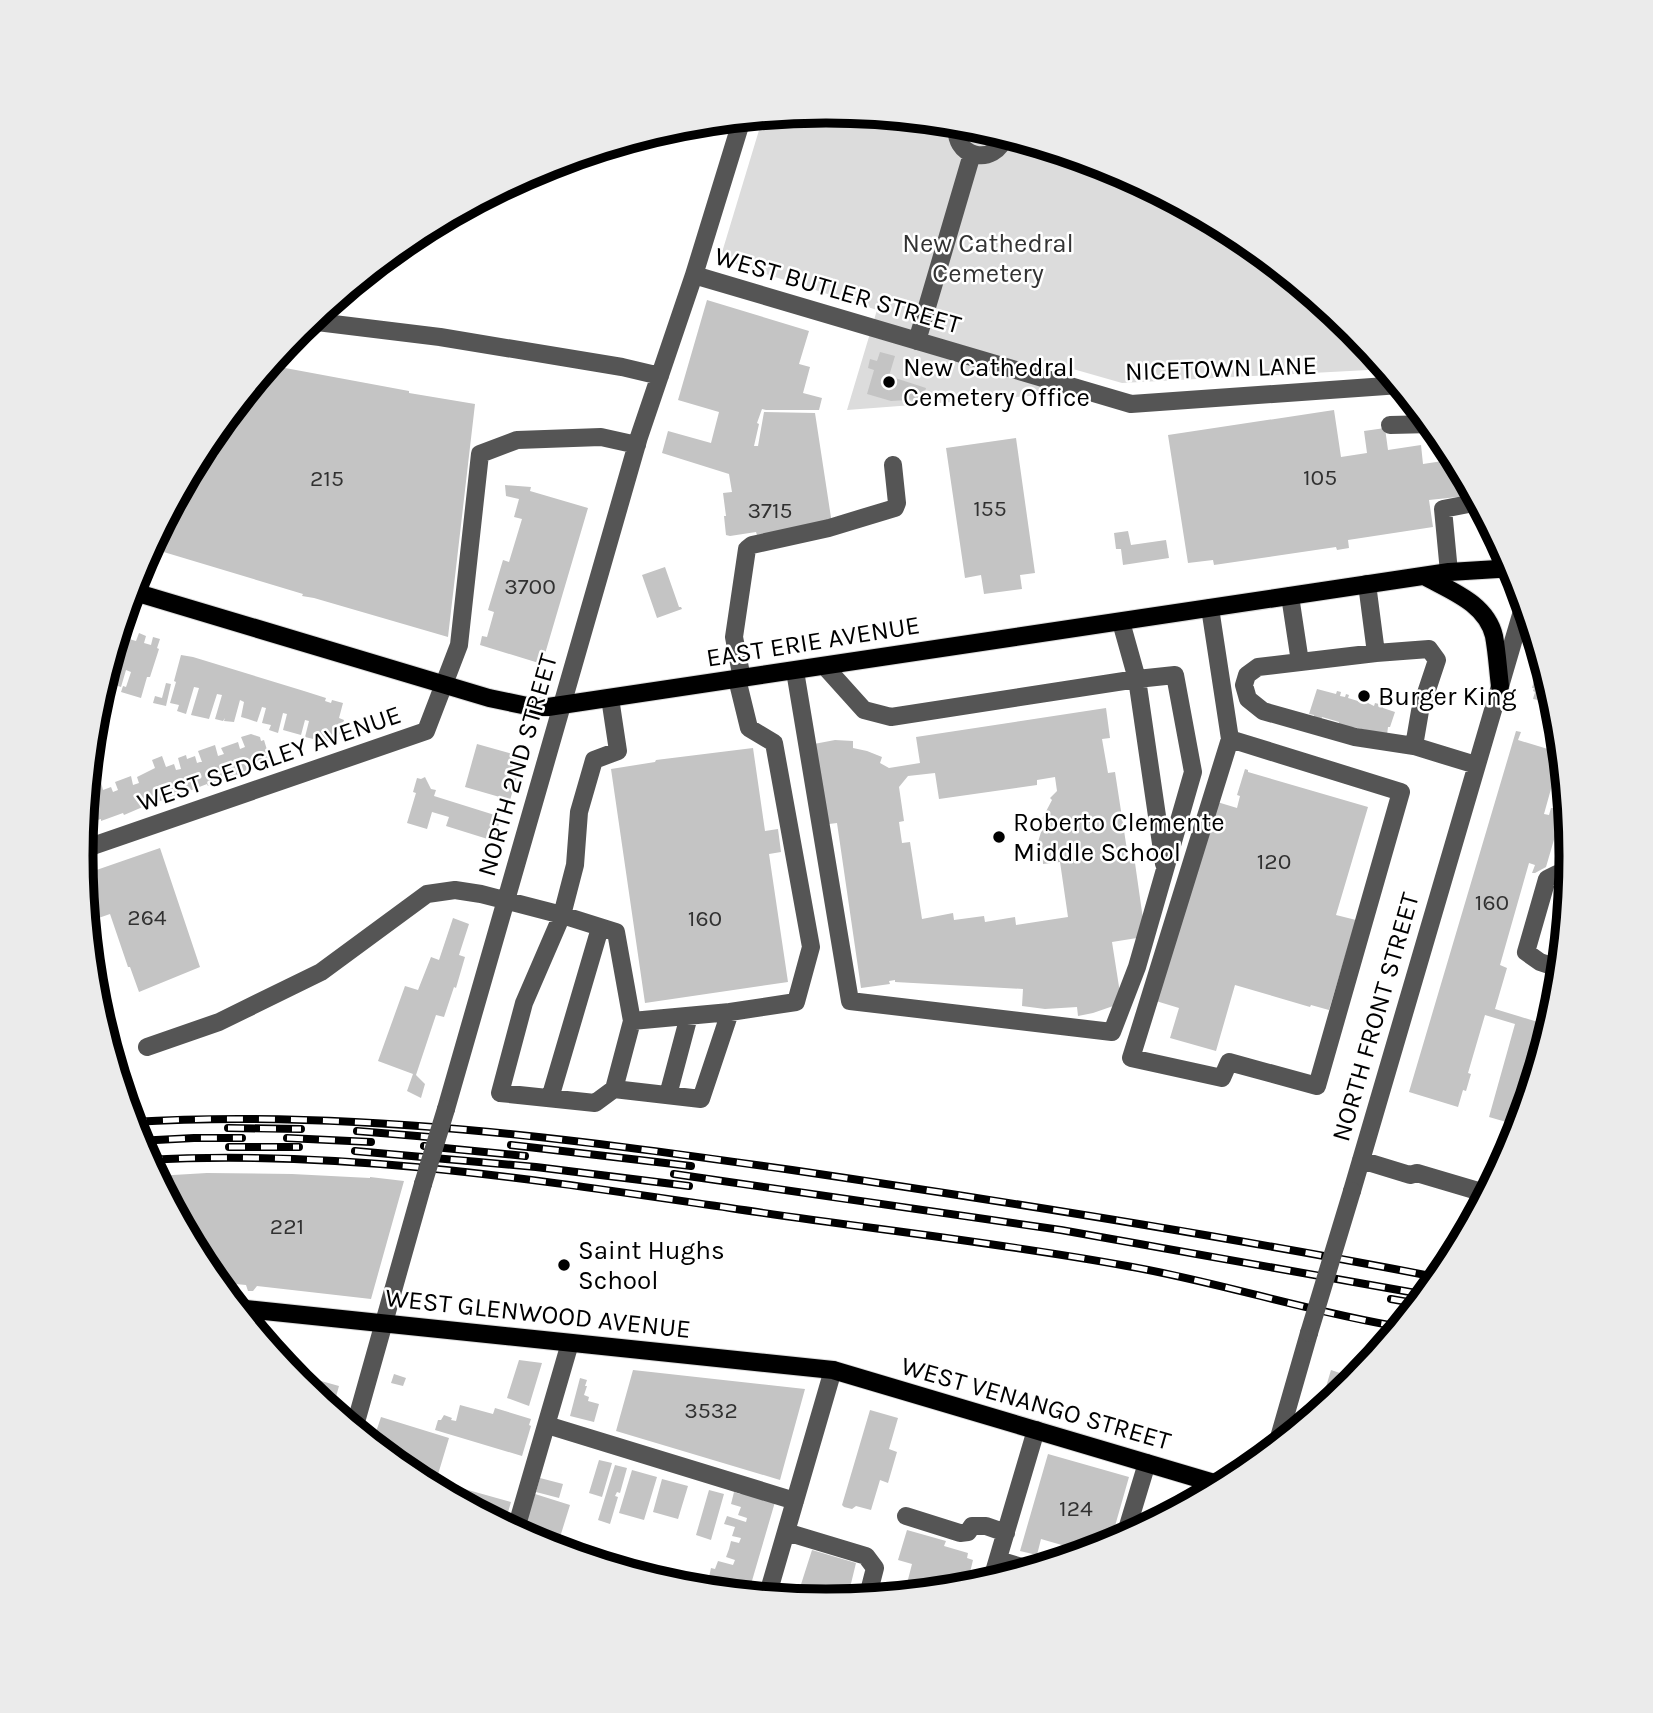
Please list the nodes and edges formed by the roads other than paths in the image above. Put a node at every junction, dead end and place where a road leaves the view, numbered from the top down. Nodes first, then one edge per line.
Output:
1 (739, 128) edge
2 (957, 135) edge
3 (1002, 145) edge
4 (972, 154) junction
5 (694, 275) junction
6 (324, 323) edge
7 (917, 341) junction
8 (660, 376) junction
9 (1047, 380) joint
10 (1389, 386) edge
11 (1419, 424) edge
12 (1390, 425) dead end
13 (636, 444) junction
14 (893, 465) dead end
15 (1470, 504) edge
16 (1501, 569) edge
17 (1449, 572) junction
18 (1424, 576) junction
19 (1367, 584) junction
20 (142, 594) edge
21 (1290, 596) junction
22 (1210, 608) junction
23 (1520, 618) edge
24 (1121, 622) junction
25 (1376, 653) junction
26 (1300, 662) junction
27 (827, 666) junction
28 (795, 671) junction
29 (740, 679) junction
30 (1137, 679) junction
31 (443, 684) junction
32 (1500, 687) junction
33 (610, 698) junction
34 (562, 706) junction
35 (1230, 739) junction
36 (1414, 746) junction
37 (1476, 765) junction
38 (93, 846) edge
39 (1165, 870) junction
40 (1560, 875) edge
41 (506, 901) junction
42 (562, 915) junction
43 (600, 928) junction
44 (1552, 966) edge
45 (730, 1012) junction
46 (688, 1016) junction
47 (632, 1021) junction
48 (147, 1047) dead end
49 (614, 1089) junction
50 (668, 1095) junction
51 (550, 1098) junction
52 (1362, 1155) junction
53 (1479, 1191) edge
54 (253, 1314) edge
55 (384, 1323) junction
56 (570, 1343) junction
57 (834, 1370) junction
58 (357, 1419) edge
59 (547, 1425) junction
60 (1036, 1430) junction
61 (1280, 1433) edge
62 (1147, 1463) junction
63 (1210, 1482) edge
64 (795, 1501) junction
65 (906, 1516) dead end
66 (518, 1522) edge
67 (1128, 1525) edge
68 (786, 1532) junction
69 (1006, 1533) junction
70 (998, 1560) junction
71 (1015, 1565) edge
72 (995, 1570) edge
73 (770, 1588) edge
74 (869, 1589) edge

1 - 5 street, NORTH 2ND STREET
2 - 4 street
3 - 4 street
4 - 7 street
5 - 7 street, WEST BUTLER STREET
5 - 8 street, NORTH 2ND STREET
6 - 8 street
7 - 9 street, WEST BUTLER STREET
8 - 13 street, NORTH 2ND STREET
9 - 10 street, NICETOWN LANE
11 - 12 street
13 - 31 street, WEST SEDGLEY AVENUE
13 - 34 street, NORTH 2ND STREET
14 - 29 street
15 - 17 street
16 - 17 main road, EAST ERIE AVENUE
17 - 18 main road, EAST ERIE AVENUE
18 - 19 main road, EAST ERIE AVENUE
18 - 32 main road
19 - 21 main road, EAST ERIE AVENUE
19 - 25 street
20 - 31 main road, EAST ERIE AVENUE
21 - 22 main road, EAST ERIE AVENUE
21 - 26 street
22 - 24 main road, EAST ERIE AVENUE
22 - 35 street
23 - 32 street, NORTH FRONT STREET
24 - 27 main road, EAST ERIE AVENUE
24 - 30 street
25 - 26 street
25 - 36 street
26 - 36 street
27 - 28 main road, EAST ERIE AVENUE
27 - 30 street
28 - 29 main road, EAST ERIE AVENUE
28 - 39 street
29 - 33 main road, EAST ERIE AVENUE
29 - 45 street
30 - 39 street
30 - 39 street
31 - 34 main road, EAST ERIE AVENUE
31 - 38 street, WEST SEDGLEY AVENUE
32 - 37 street, NORTH FRONT STREET
33 - 34 main road, EAST ERIE AVENUE
33 - 42 street
34 - 41 street, NORTH 2ND STREET
35 - 35 street
36 - 37 street
37 - 52 street, NORTH FRONT STREET
40 - 44 street
41 - 42 street
41 - 48 street
41 - 55 street, NORTH 2ND STREET, bridge
42 - 43 street
42 - 51 street
43 - 47 street
43 - 51 street
45 - 46 street
45 - 50 street
46 - 47 street
46 - 50 street
47 - 49 street
49 - 50 street
49 - 51 street
52 - 53 street
52 - 61 street, NORTH FRONT STREET, bridge
54 - 55 main road, WEST GLENWOOD AVENUE
55 - 56 main road, WEST GLENWOOD AVENUE
55 - 58 street, NORTH 2ND STREET
56 - 57 main road, WEST GLENWOOD AVENUE
56 - 59 street
57 - 60 main road, WEST VENANGO STREET
57 - 64 street
59 - 64 street
59 - 66 street
60 - 62 main road, WEST VENANGO STREET
60 - 69 street
62 - 63 main road, WEST VENANGO STREET
62 - 67 street
64 - 68 street
65 - 69 street
68 - 73 street
68 - 74 street
69 - 70 street
70 - 71 street
70 - 72 street

